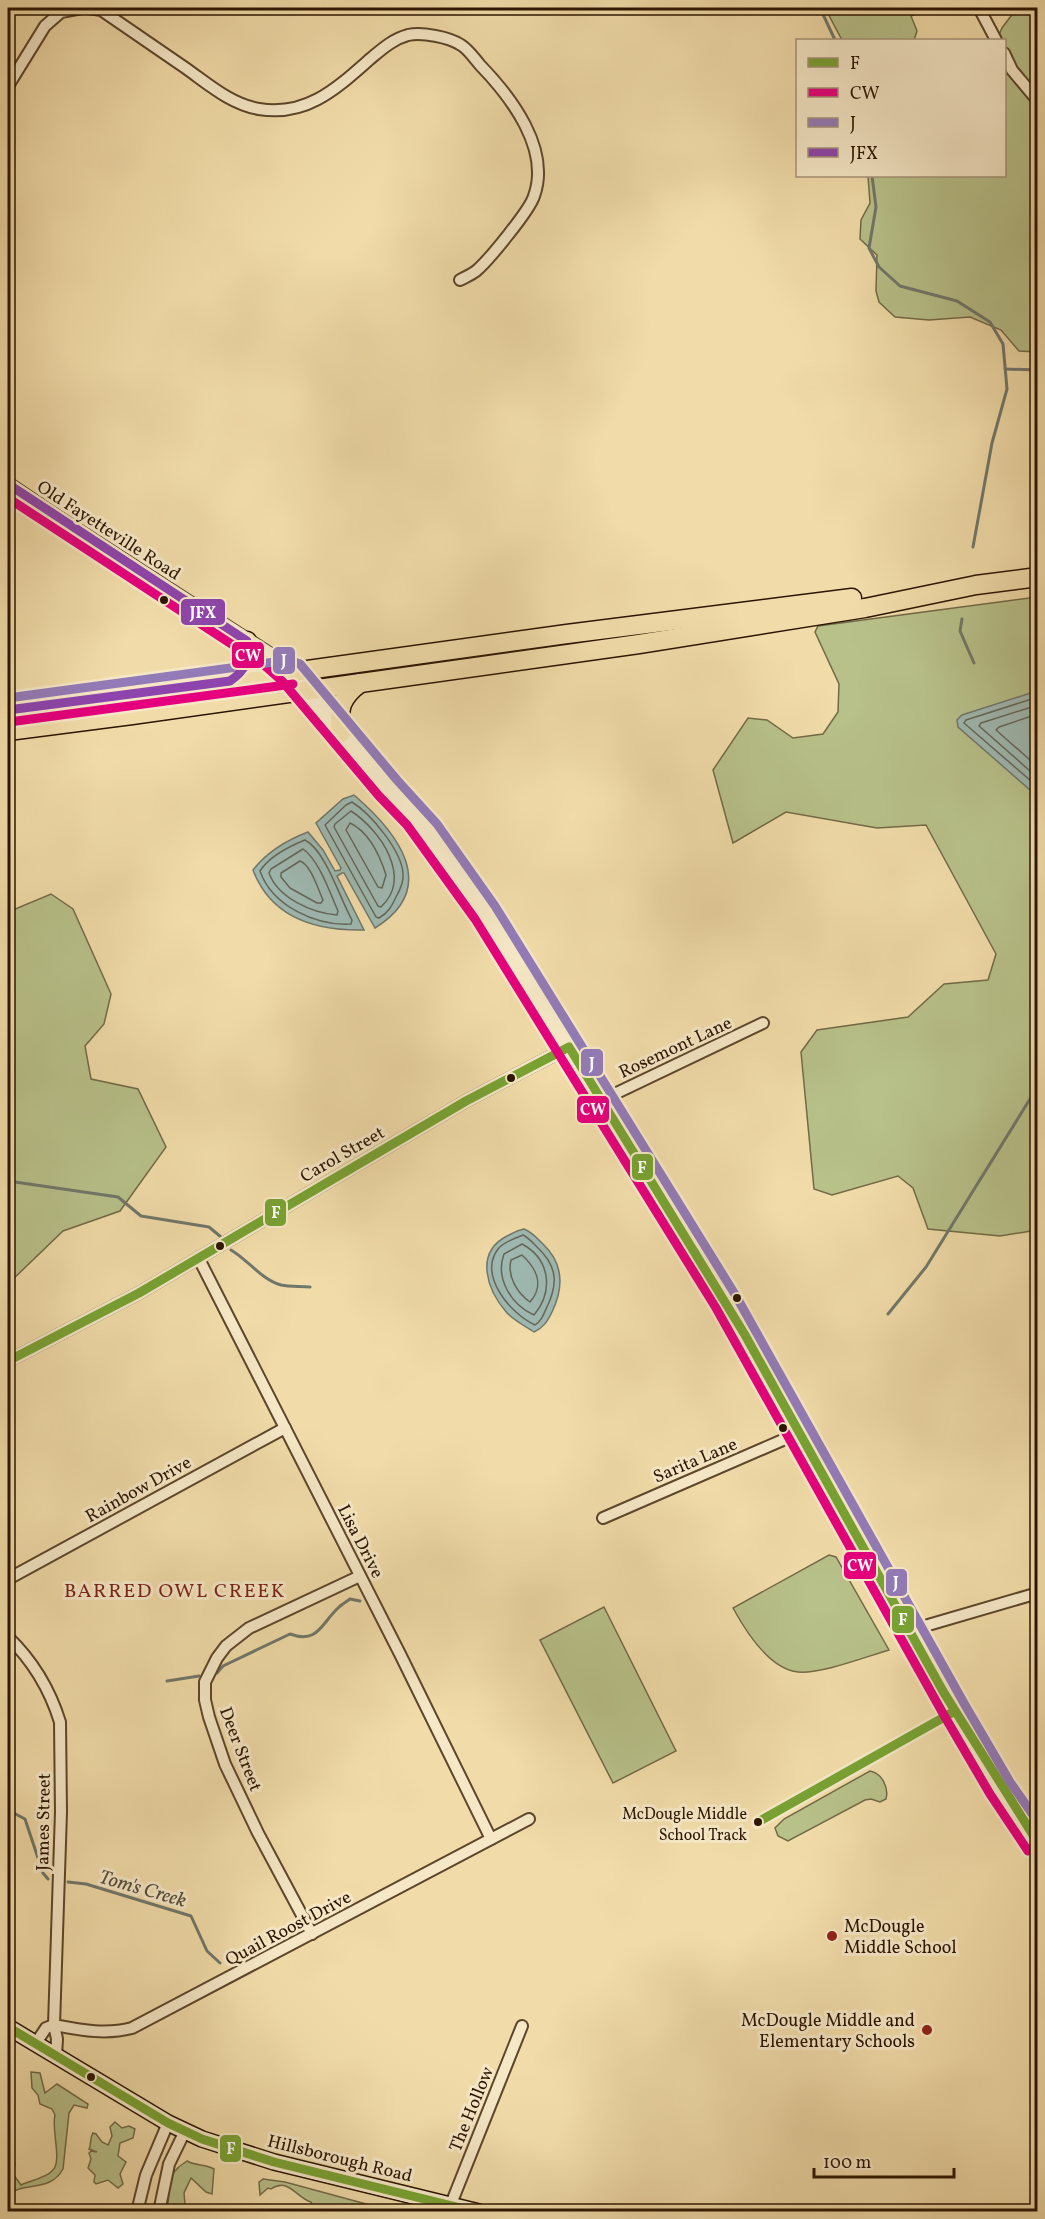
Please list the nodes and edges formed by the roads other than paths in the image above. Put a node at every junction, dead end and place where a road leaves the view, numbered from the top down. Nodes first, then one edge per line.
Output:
1 (82, 8) edge
2 (89, 8) edge
3 (979, 8) edge
4 (995, 39) edge
5 (1006, 55) edge
6 (8, 86) edge
7 (1038, 101) edge
8 (460, 280) dead end
9 (8, 484) edge
10 (1038, 577) edge
11 (976, 585) junction
12 (247, 641) junction
13 (291, 672) junction
14 (230, 681) junction
15 (360, 683) junction
16 (305, 691) junction
17 (8, 710) edge
18 (8, 730) edge
19 (341, 733) junction
20 (762, 1023) dead end
21 (569, 1047) junction
22 (602, 1100) junction
23 (198, 1259) junction
24 (8, 1361) edge
25 (285, 1428) junction
26 (800, 1431) junction
27 (603, 1518) dead end
28 (360, 1576) junction
29 (8, 1579) edge
30 (1038, 1593) edge
31 (911, 1630) junction
32 (8, 1637) edge
33 (529, 1819) dead end
34 (491, 1839) junction
35 (1038, 1844) edge
36 (312, 1934) junction
37 (54, 2025) junction
38 (522, 2026) dead end
39 (8, 2027) edge
40 (36, 2043) junction
41 (56, 2055) junction
42 (168, 2123) junction
43 (184, 2132) junction
44 (140, 2194) junction
45 (161, 2200) junction
46 (451, 2204) junction
47 (137, 2211) edge
48 (159, 2211) edge
49 (479, 2211) edge

1 - 6 street
2 - 8 street
3 - 4 street
5 - 7 street
9 - 12 street, Old Fayetteville Road
10 - 11 highway
11 - 13 highway
11 - 15 highway
12 - 13 street, Old Fayetteville Road
12 - 14 highway
13 - 14 highway
13 - 16 street, Old Fayetteville Road
14 - 17 highway
15 - 16 highway
15 - 19 highway
16 - 18 highway
16 - 19 street, Old Fayetteville Road
19 - 21 street, Old Fayetteville Road
20 - 22 street, Rosemont Lane
21 - 22 street, Old Fayetteville Road
21 - 23 street, Carol Street
22 - 26 street, Old Fayetteville Road
23 - 24 street, Carol Street
23 - 25 street, Lisa Drive
25 - 28 street, Lisa Drive
25 - 29 street, Rainbow Drive
26 - 27 street, Sarita Lane
26 - 31 street, Old Fayetteville Road
28 - 34 street, Lisa Drive
28 - 36 street, Deer Street
30 - 31 street
31 - 35 street, Old Fayetteville Road
32 - 37 street, James Street
33 - 34 street, Quail Roost Drive
34 - 36 street, Quail Roost Drive
36 - 37 street, Quail Roost Drive
37 - 40 street
37 - 41 street, James Street
38 - 46 street, The Hollow
39 - 40 main road, Hillsborough Road
40 - 41 main road, Hillsborough Road
41 - 42 main road, Hillsborough Road
42 - 43 main road, Hillsborough Road
42 - 44 street
43 - 45 street
43 - 46 main road, Hillsborough Road
44 - 45 street
44 - 47 street
45 - 48 street
46 - 49 main road, Hillsborough Road

